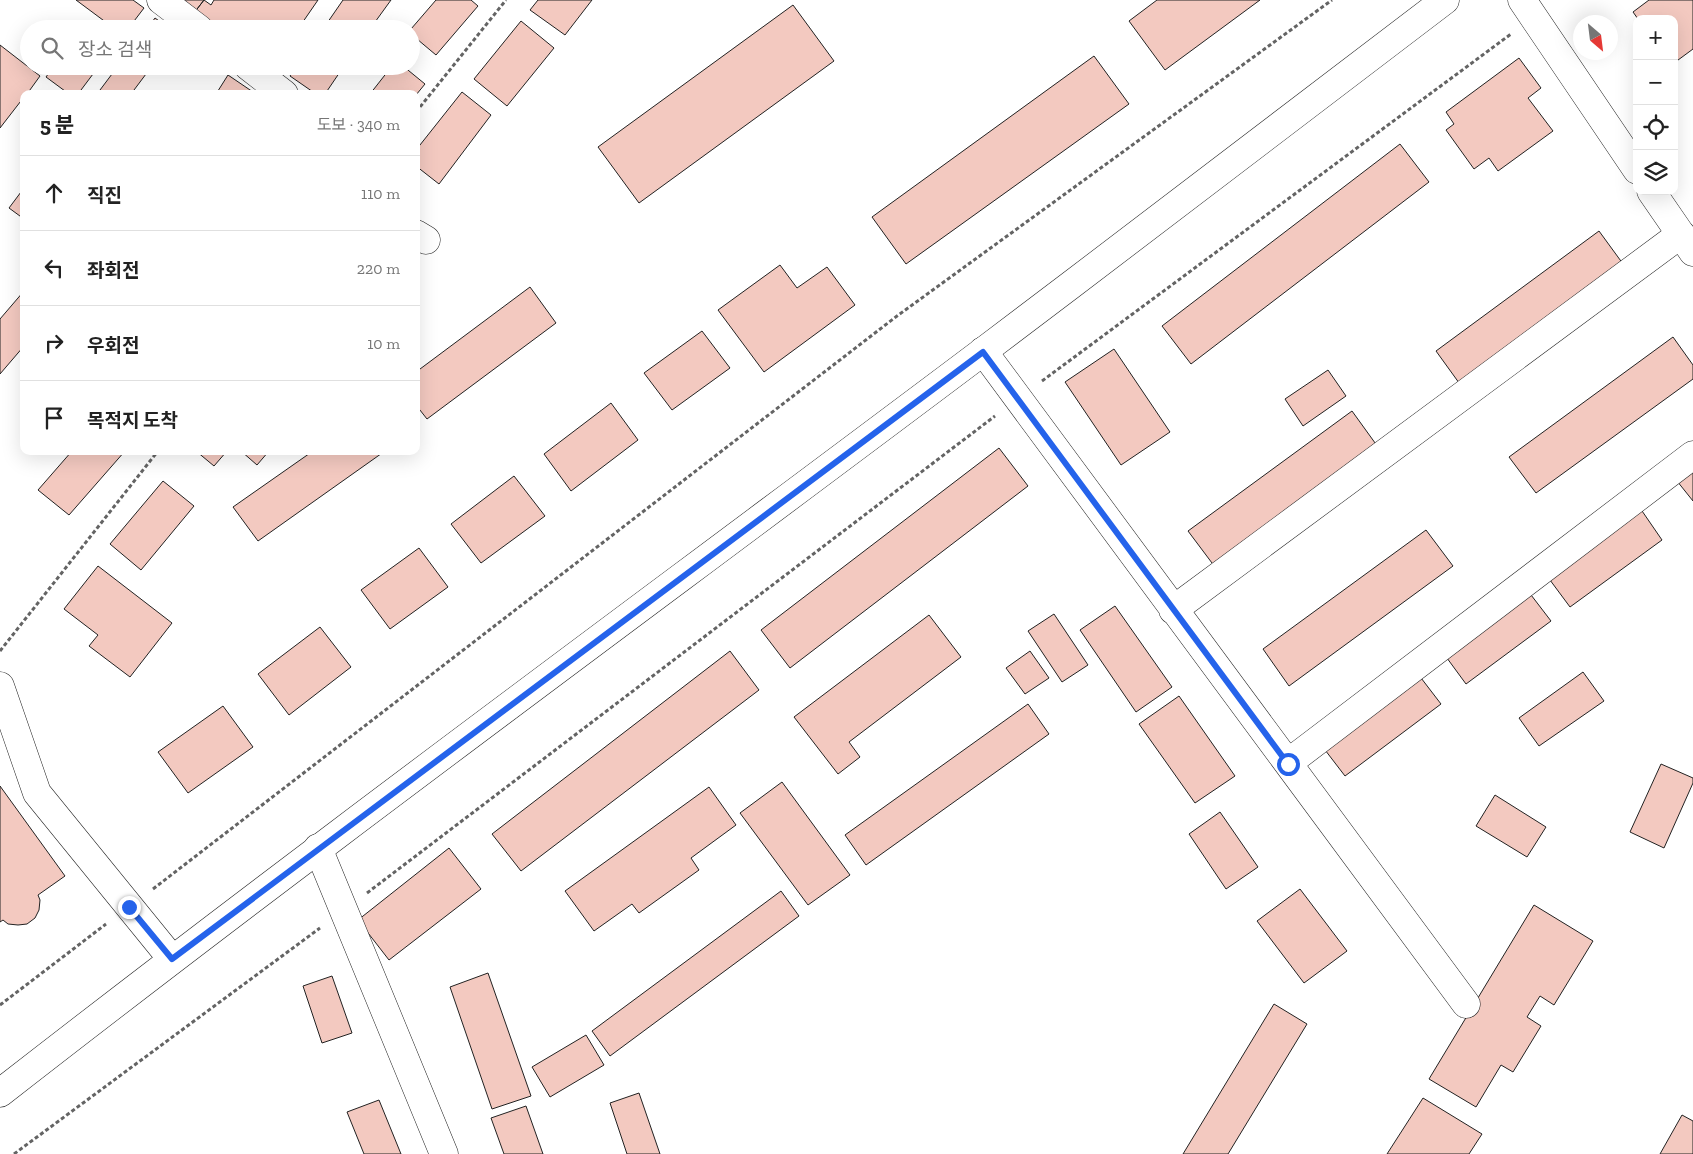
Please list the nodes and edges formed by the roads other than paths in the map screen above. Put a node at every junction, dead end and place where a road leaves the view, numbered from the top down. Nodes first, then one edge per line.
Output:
1 (161, 0) edge
2 (1445, 0) edge
3 (1528, 9) edge
4 (187, 20) edge
5 (260, 75) edge
6 (279, 90) edge
7 (1633, 164) edge
8 (1654, 195) edge
9 (1687, 243) edge
10 (983, 352) junction
11 (1693, 455) edge
12 (1174, 610) junction
13 (0, 686) edge
14 (1288, 764) junction
15 (318, 848) junction
16 (172, 959) junction
17 (1466, 1004) dead end
18 (0, 1093) edge
19 (444, 1154) edge

1 - 4 street
2 - 10 street
3 - 7 street
5 - 6 street
8 - 9 street
9 - 12 street
10 - 12 street
10 - 15 street
11 - 14 street
12 - 14 street
13 - 16 street
14 - 17 street
15 - 16 street
15 - 19 street
16 - 18 street

